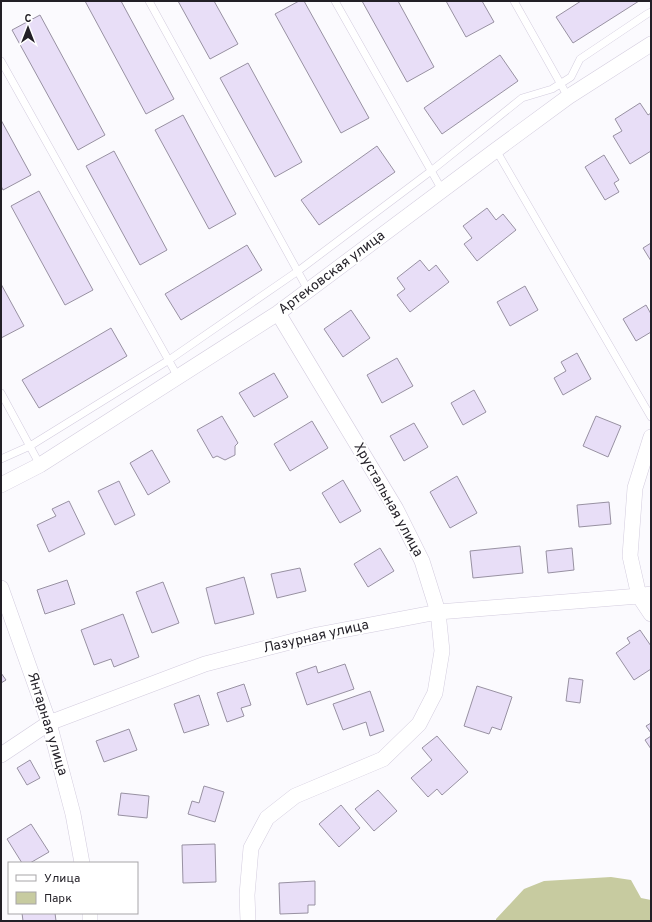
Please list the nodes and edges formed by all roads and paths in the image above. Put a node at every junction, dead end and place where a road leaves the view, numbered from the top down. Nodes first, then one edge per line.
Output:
1 (149, 1) edge
2 (335, 1) edge
3 (514, 1) edge
4 (651, 12) edge
5 (651, 44) edge
6 (1, 61) edge
7 (561, 84) junction
8 (568, 97) junction
9 (496, 150) junction
10 (431, 171) junction
11 (442, 190) junction
12 (298, 271) junction
13 (308, 290) junction
14 (278, 313) junction
15 (169, 360) junction
16 (178, 377) junction
17 (1, 393) edge
18 (651, 416) edge
19 (651, 437) edge
20 (30, 446) junction
21 (1, 459) edge
22 (40, 465) junction
23 (1, 485) edge
24 (1, 588) edge
25 (645, 595) edge
26 (438, 612) junction
27 (651, 614) edge
28 (49, 723) junction
29 (1, 755) edge
30 (82, 862) edge
31 (248, 921) edge

1 - 12 lane
2 - 10 lane
3 - 7 lane
4 - 7 lane
5 - 8 street, Артековская улица
6 - 15 lane
7 - 8 lane
7 - 10 lane
8 - 9 street, Артековская улица
9 - 11 street, Артековская улица
9 - 18 lane
10 - 11 lane
10 - 12 lane
11 - 13 street, Артековская улица
12 - 13 lane
12 - 15 lane
13 - 14 street, Артековская улица
14 - 16 street, Артековская улица
14 - 26 street, Хрустальная улица
15 - 16 lane
15 - 20 lane
16 - 22 street, Артековская улица
17 - 20 lane
19 - 25 street
20 - 21 lane
20 - 22 lane
22 - 23 street, Артековская улица
24 - 28 street, Янтарная улица
25 - 26 street, Лазурная улица
25 - 27 street
26 - 28 street, Лазурная улица
26 - 31 street, Хрустальная улица
28 - 29 street, Лазурная улица
28 - 30 street, Янтарная улица

